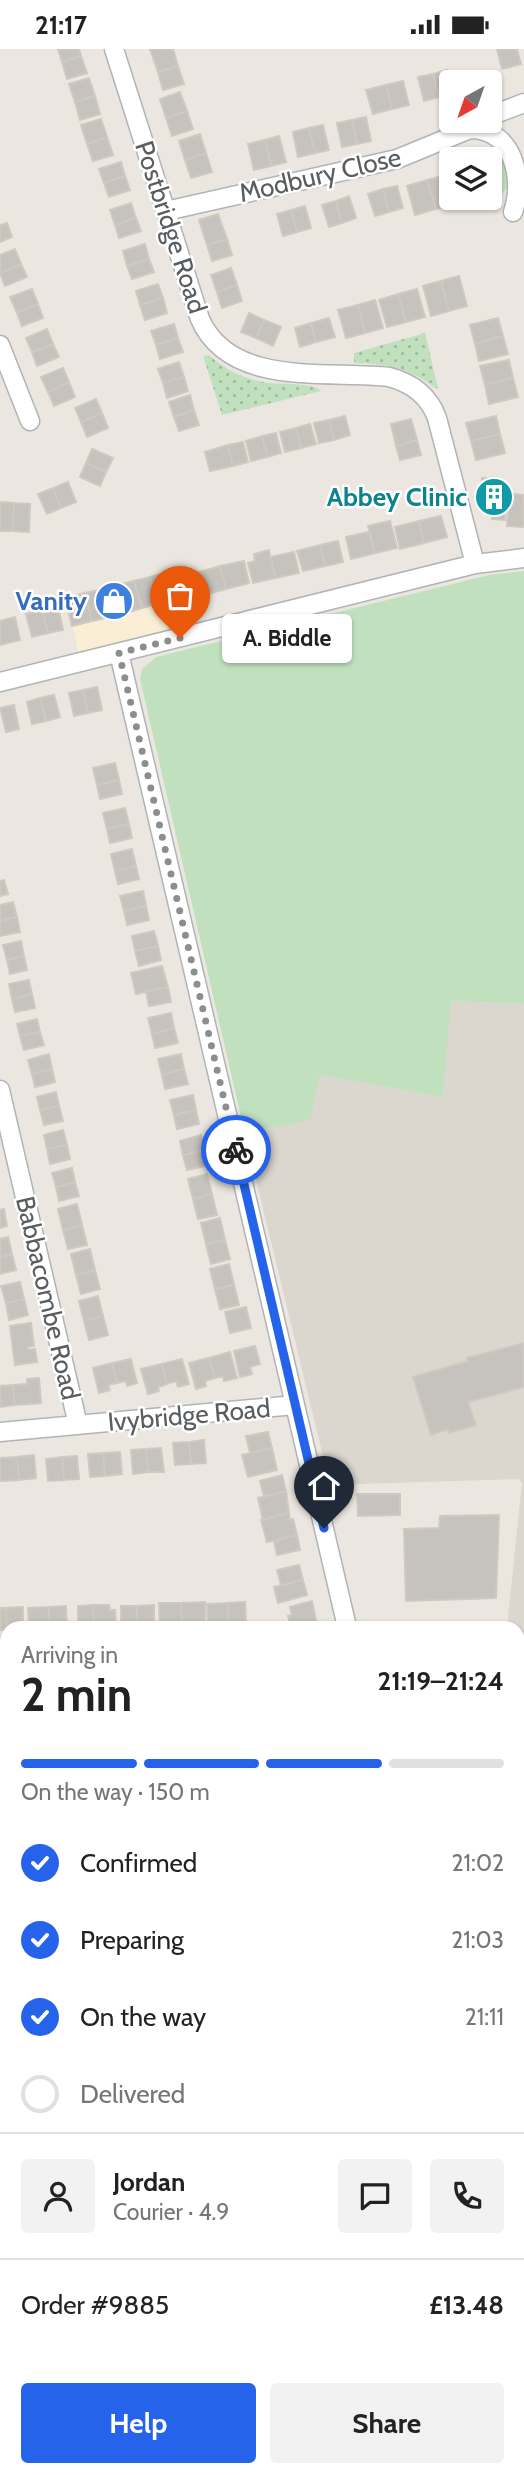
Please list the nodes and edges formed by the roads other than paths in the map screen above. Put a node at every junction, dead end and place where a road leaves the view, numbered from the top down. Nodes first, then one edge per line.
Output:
1 (114, 49) edge
2 (524, 103) edge
3 (502, 111) edge
4 (458, 133) edge
5 (490, 133) edge
6 (166, 211) junction
7 (513, 212) dead end
8 (0, 345) edge
9 (30, 421) dead end
10 (524, 558) edge
11 (475, 564) junction
12 (119, 653) junction
13 (0, 682) edge
14 (0, 1090) edge
15 (295, 1405) junction
16 (78, 1425) junction
17 (0, 1432) edge
18 (346, 1621) edge

1 - 6 street, Postbridge Road
2 - 3 street
4 - 6 street, Modbury Close
5 - 7 street, Modbury Close
6 - 11 street, Postbridge Road
8 - 9 street
10 - 11 street
11 - 12 street
12 - 13 street
12 - 15 street
14 - 16 street, Babbacombe Road
15 - 16 street, Ivybridge Road
15 - 18 street
16 - 17 street, Ivybridge Road

